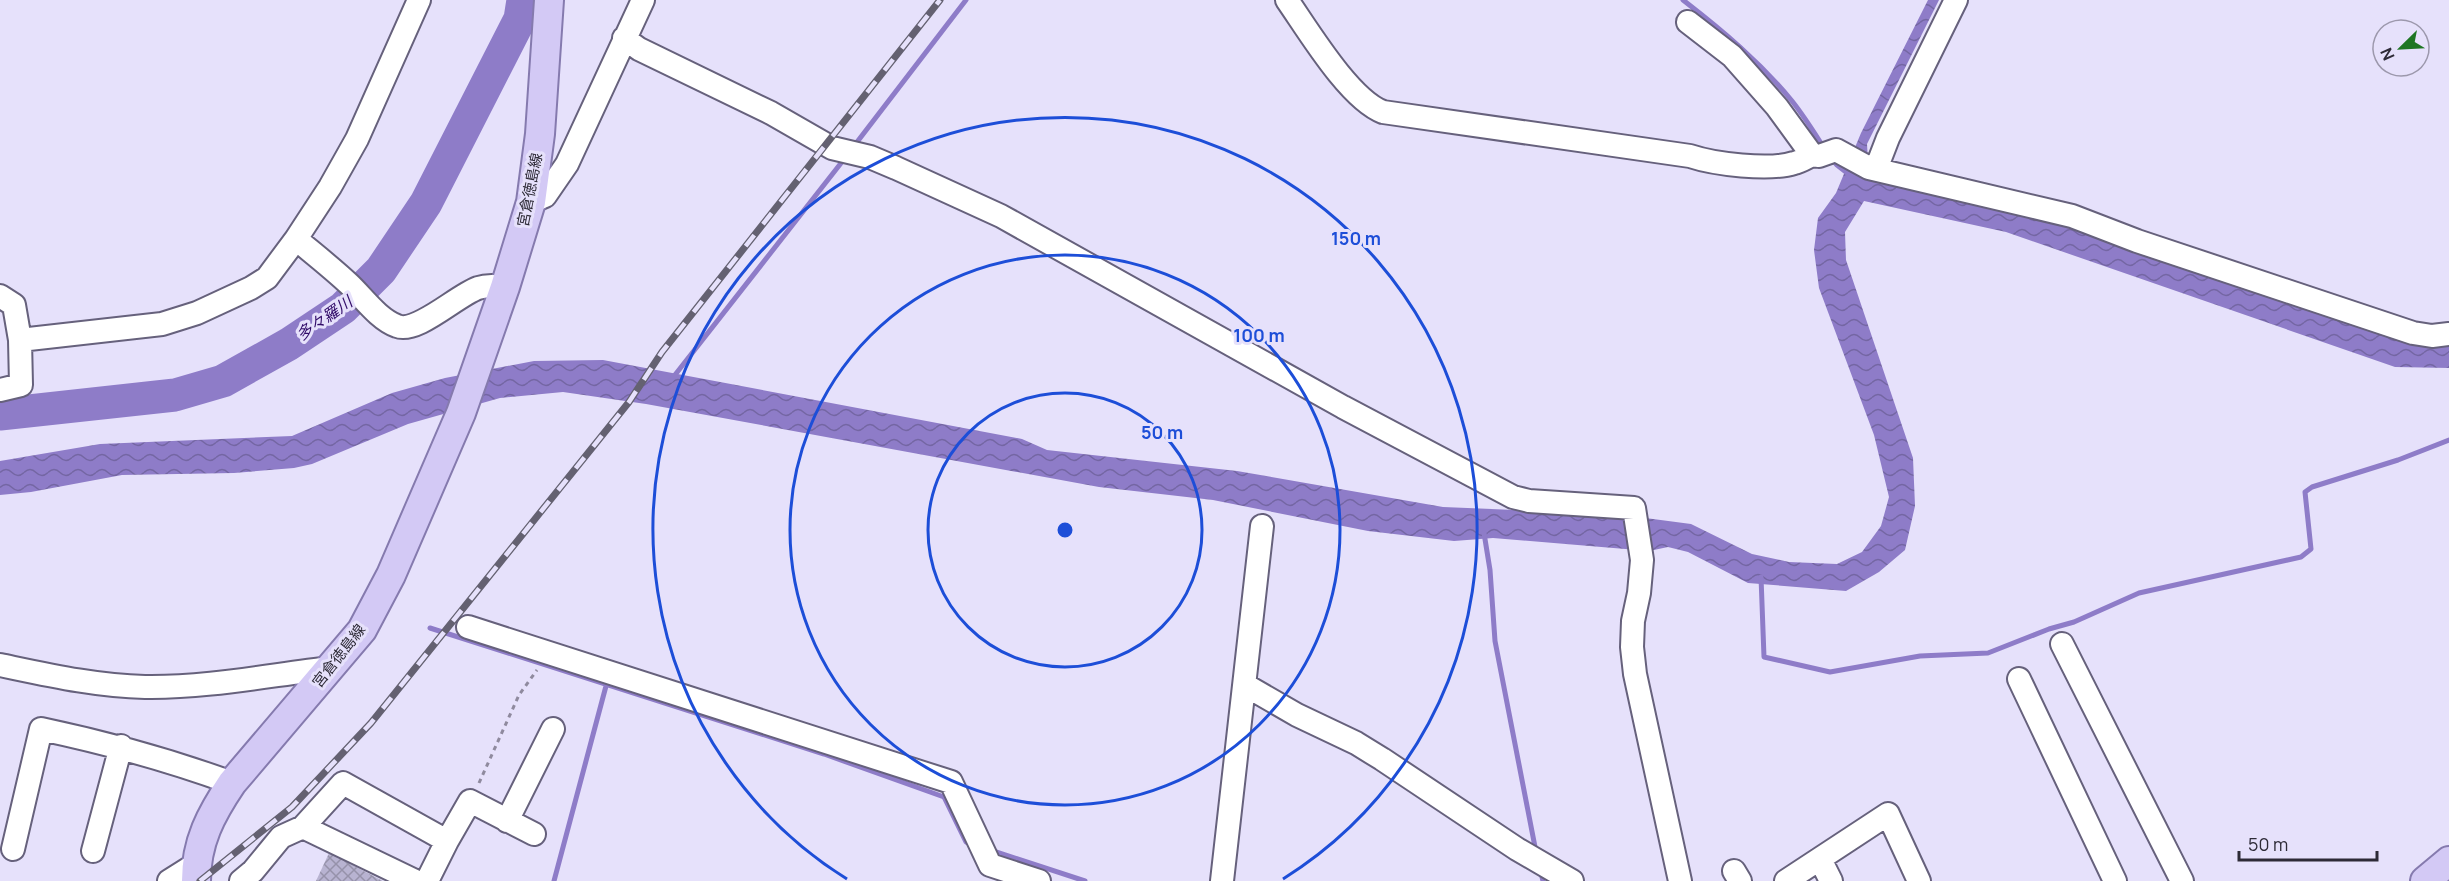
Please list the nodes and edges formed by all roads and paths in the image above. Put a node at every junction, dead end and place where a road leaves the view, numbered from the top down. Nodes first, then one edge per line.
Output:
1 (419, 0) edge
2 (549, 0) edge
3 (643, 0) edge
4 (1287, 0) edge
5 (1956, 0) edge
6 (1689, 22) dead end
7 (624, 38) junction
8 (1844, 159) junction
9 (531, 202) junction
10 (296, 239) junction
11 (505, 287) junction
12 (0, 296) edge
13 (2449, 334) edge
14 (20, 340) junction
15 (0, 390) edge
16 (1262, 526) dead end
17 (468, 627) dead end
18 (2062, 644) dead end
19 (0, 665) edge
20 (332, 668) junction
21 (536, 672) dead end
22 (2019, 679) dead end
23 (1245, 685) junction
24 (553, 729) dead end
25 (120, 746) junction
26 (232, 783) junction
27 (470, 801) junction
28 (507, 820) junction
29 (303, 827) junction
30 (534, 834) dead end
31 (447, 841) junction
32 (13, 849) dead end
33 (93, 851) dead end
34 (1820, 859) junction
35 (2449, 861) edge
36 (196, 872) edge
37 (169, 881) edge
38 (241, 881) edge
39 (416, 881) edge
40 (427, 881) edge
41 (1039, 881) edge
42 (1222, 881) edge
43 (1572, 881) edge
44 (1680, 881) edge
45 (1786, 881) edge
46 (1831, 881) edge
47 (1919, 881) edge
48 (2115, 881) edge
49 (2182, 881) edge
50 (2425, 881) edge

1 - 10 street
2 - 9 main road, 宮倉徳島線
3 - 7 street
4 - 8 street
5 - 8 street
6 - 8 street
7 - 9 street
7 - 44 street
8 - 13 street
9 - 11 main road, 宮倉徳島線
10 - 11 street
10 - 14 street
11 - 20 main road, 宮倉徳島線
12 - 14 street
14 - 15 street
16 - 23 street
17 - 41 street
18 - 49 street
19 - 20 street
20 - 26 main road, 宮倉徳島線
21 - 27 path
22 - 48 street
23 - 42 street
23 - 43 street
24 - 28 street
25 - 26 street
25 - 32 street
25 - 33 street
26 - 36 main road, 宮倉徳島線
27 - 28 street
27 - 31 street
28 - 30 street
29 - 31 street
29 - 38 street
29 - 39 street
31 - 40 street
34 - 45 street
34 - 46 street
34 - 47 street
35 - 50 main road
36 - 37 street

